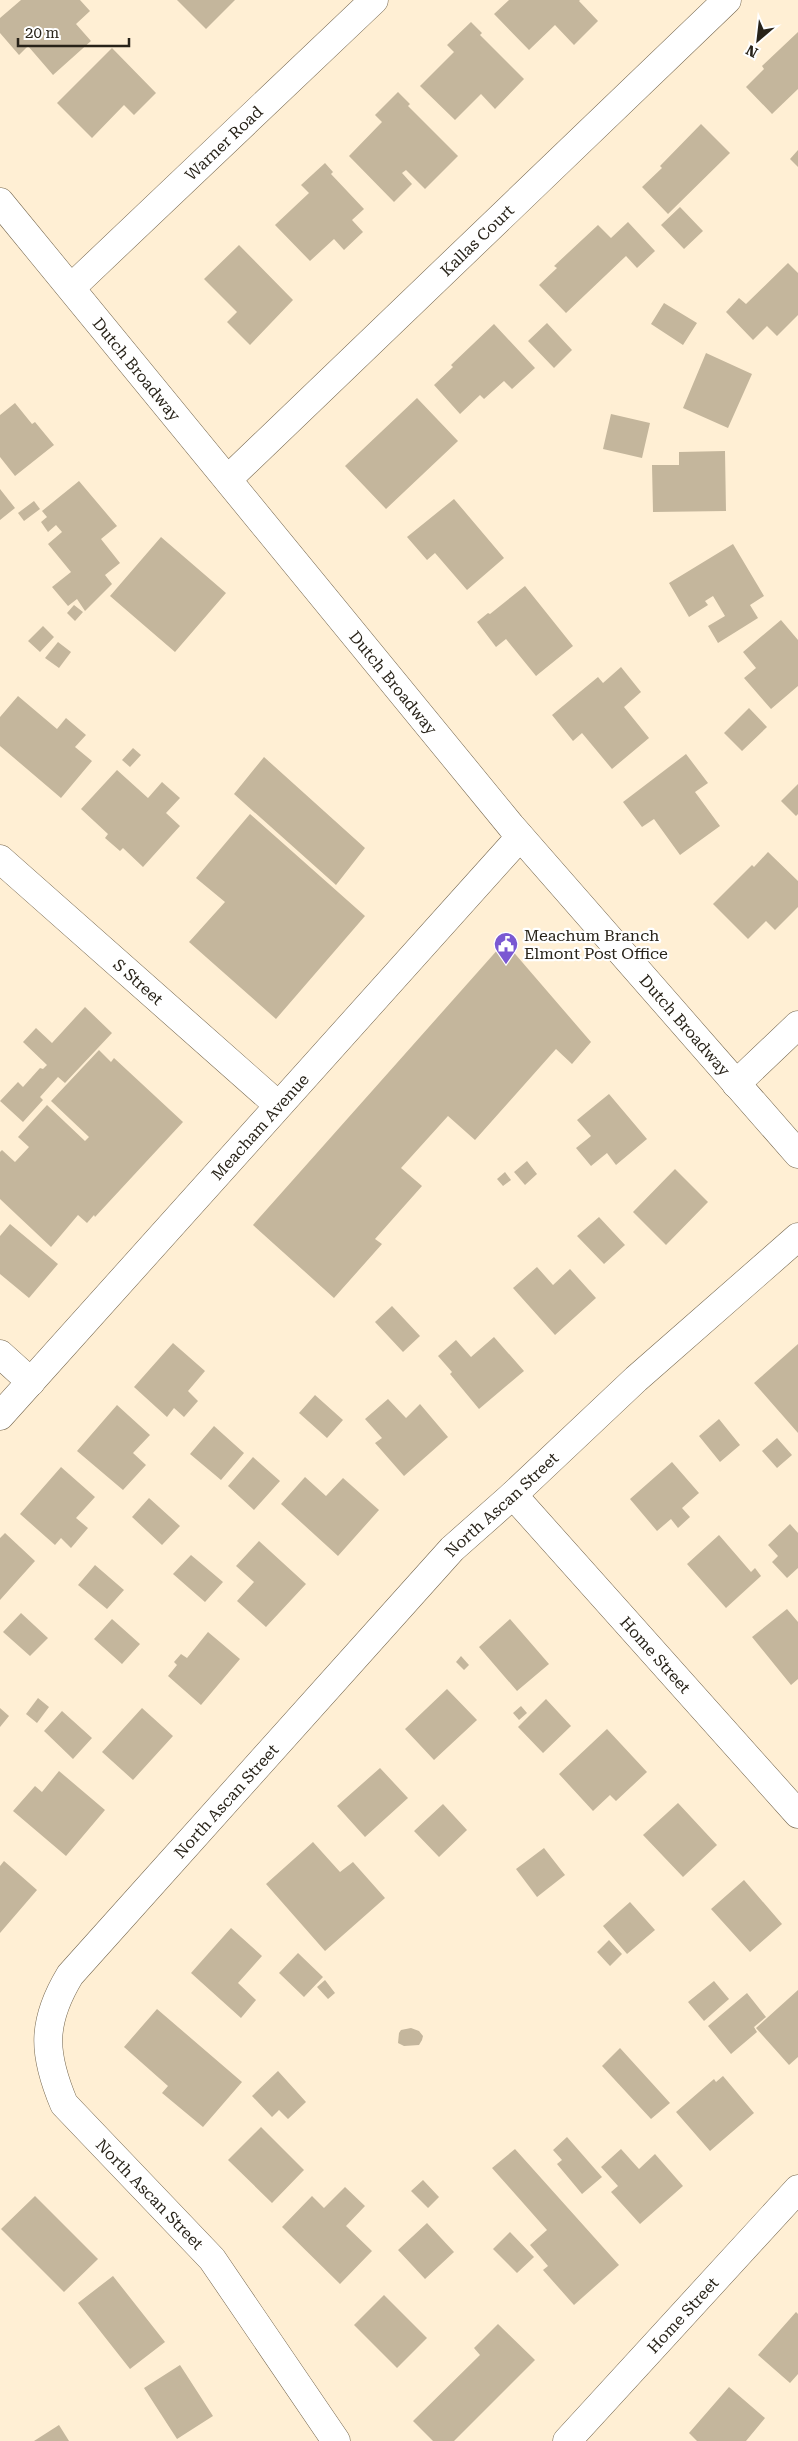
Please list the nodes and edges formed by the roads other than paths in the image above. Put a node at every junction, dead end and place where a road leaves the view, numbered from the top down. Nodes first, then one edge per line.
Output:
1 (374, 0) edge
2 (727, 0) edge
3 (0, 202) edge
4 (72, 287) junction
5 (228, 479) junction
6 (520, 837) junction
7 (0, 858) edge
8 (798, 1025) edge
9 (736, 1084) junction
10 (278, 1105) junction
11 (798, 1154) edge
12 (798, 1237) edge
13 (0, 1354) edge
14 (31, 1382) junction
15 (0, 1416) edge
16 (513, 1495) junction
17 (798, 1814) edge
18 (798, 2189) edge
19 (336, 2441) edge
20 (568, 2441) edge

1 - 4 street, Warner Road
2 - 5 street, Kallas Court
3 - 4 street, Dutch Broadway
4 - 5 street, Dutch Broadway
5 - 6 street, Dutch Broadway
6 - 9 street, Dutch Broadway
6 - 10 street, Meacham Avenue
7 - 10 street, S Street
8 - 9 street
9 - 11 street, Dutch Broadway
10 - 14 street, Meacham Avenue
12 - 16 street, North Ascan Street
13 - 14 street
14 - 15 street, Meacham Avenue
16 - 17 street, Home Street
16 - 19 street, North Ascan Street
18 - 20 street, Home Street

